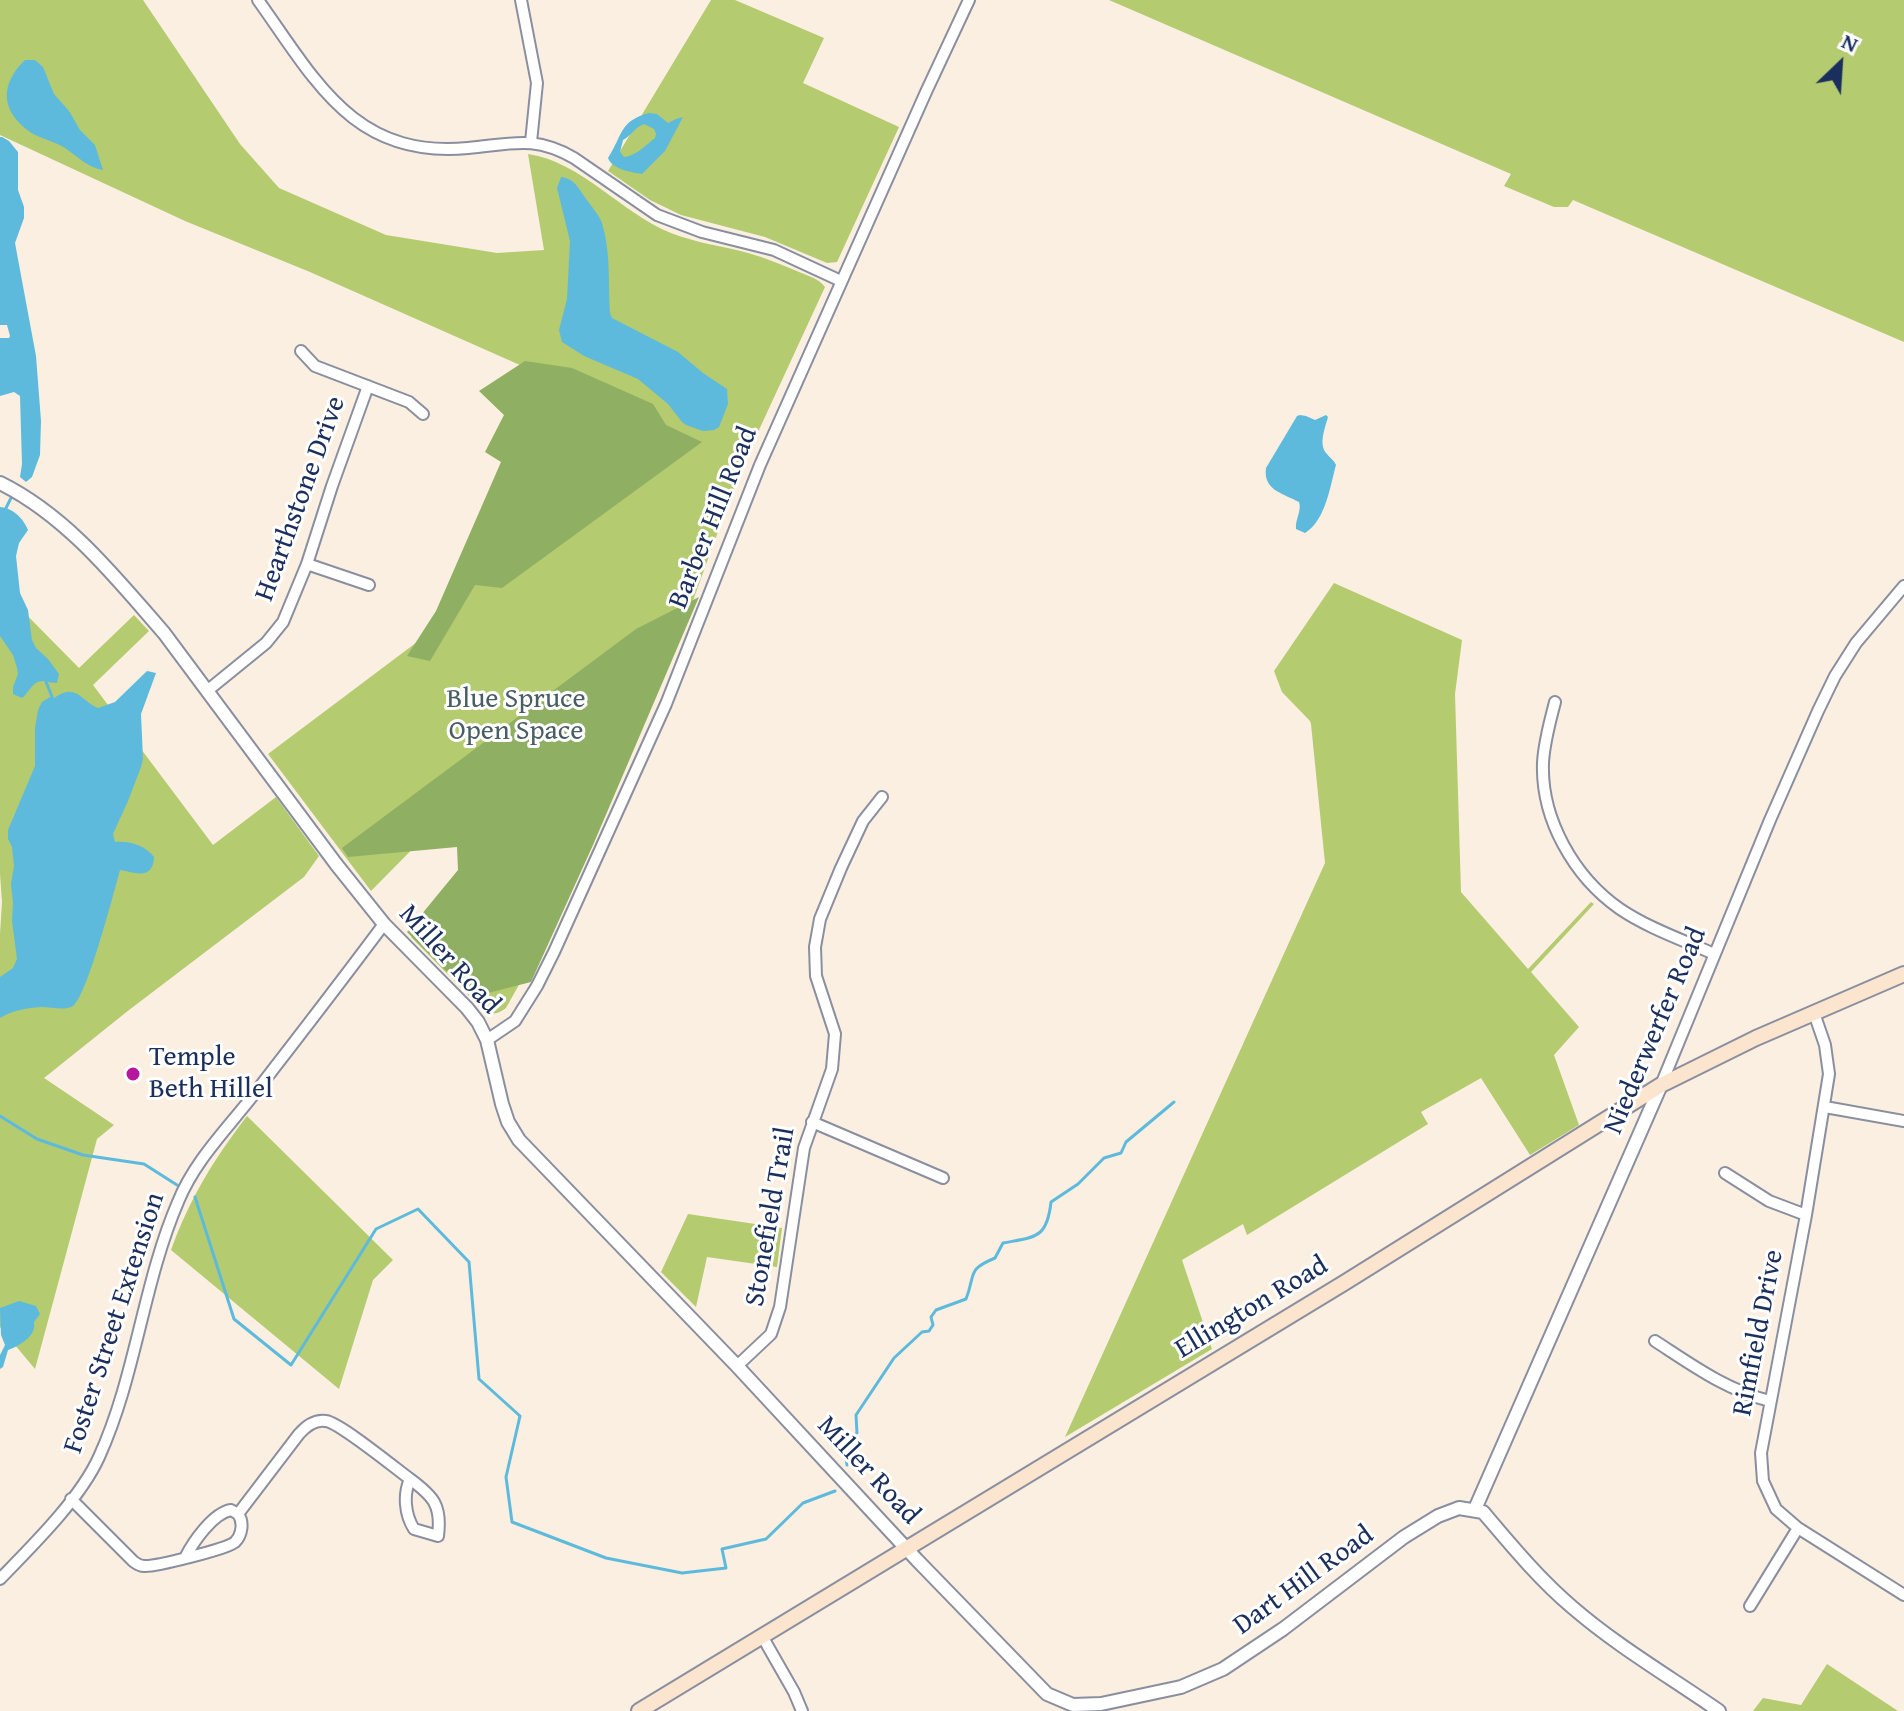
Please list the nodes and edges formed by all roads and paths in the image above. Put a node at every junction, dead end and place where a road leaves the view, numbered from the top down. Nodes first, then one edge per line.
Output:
1 (258, 0) edge
2 (521, 0) edge
3 (969, 0) edge
4 (531, 142) junction
5 (841, 281) junction
6 (301, 351) dead end
7 (368, 386) junction
8 (423, 414) dead end
9 (0, 483) edge
10 (307, 564) junction
11 (369, 585) dead end
12 (1904, 586) edge
13 (207, 691) junction
14 (1555, 702) dead end
15 (882, 797) dead end
16 (384, 924) junction
17 (1714, 954) junction
18 (1904, 974) edge
19 (1814, 1013) junction
20 (487, 1040) junction
21 (1661, 1085) junction
22 (1825, 1107) junction
23 (1904, 1121) edge
24 (812, 1122) junction
25 (1725, 1173) dead end
26 (943, 1178) dead end
27 (1806, 1215) junction
28 (1655, 1341) dead end
29 (737, 1366) junction
30 (1770, 1401) junction
31 (410, 1479) junction
32 (71, 1499) junction
33 (1475, 1509) junction
34 (238, 1514) junction
35 (1798, 1528) junction
36 (907, 1549) junction
37 (185, 1558) junction
38 (0, 1579) edge
39 (1904, 1595) edge
40 (1750, 1606) dead end
41 (762, 1636) junction
42 (639, 1711) edge
43 (802, 1711) edge
44 (1719, 1711) edge

1 - 4 street
2 - 4 street
3 - 5 street, Barber Hill Road
4 - 5 street
5 - 20 street, Barber Hill Road
6 - 7 street
7 - 8 street
7 - 10 street, Hearthstone Drive
9 - 13 street, Miller Road
10 - 11 street
10 - 13 street, Hearthstone Drive
12 - 17 street, Niederwerfer Road
13 - 16 street, Miller Road
14 - 17 street
15 - 24 street, Stonefield Trail
16 - 20 street, Miller Road
16 - 32 street, Foster Street Extension
17 - 21 street, Niederwerfer Road
18 - 19 main road, Ellington Road
19 - 21 main road, Ellington Road
19 - 22 street, Rimfield Drive
20 - 29 street, Miller Road
21 - 33 street, Niederwerfer Road
21 - 36 main road, Ellington Road
22 - 23 street
22 - 27 street, Rimfield Drive
24 - 26 street
24 - 29 street, Stonefield Trail
25 - 27 street
27 - 30 street, Rimfield Drive
28 - 30 street
29 - 36 street, Miller Road
30 - 35 street, Rimfield Drive
31 - 31 street
31 - 34 street
32 - 37 street
32 - 38 street, Foster Street Extension
33 - 36 street, Dart Hill Road
33 - 44 street
34 - 37 street
34 - 37 street
35 - 39 street, Rimfield Drive
35 - 40 street
36 - 41 main road, Ellington Road
41 - 42 main road, Ellington Road
41 - 43 street

